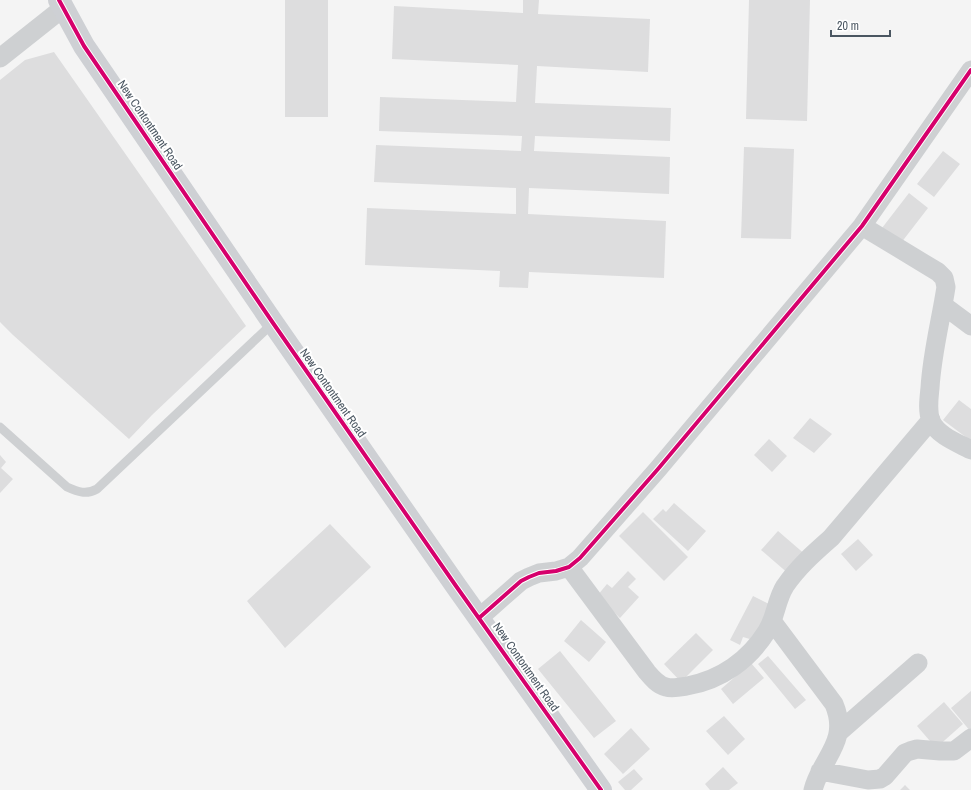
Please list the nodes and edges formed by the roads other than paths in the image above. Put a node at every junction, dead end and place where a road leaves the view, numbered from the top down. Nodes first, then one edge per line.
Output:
1 (61, 4) edge
2 (0, 58) edge
3 (971, 70) edge
4 (862, 226) junction
5 (943, 305) junction
6 (273, 323) junction
7 (971, 326) edge
8 (931, 420) junction
9 (0, 427) edge
10 (971, 450) edge
11 (569, 567) junction
12 (479, 618) junction
13 (772, 621) junction
14 (918, 663) dead end
15 (838, 733) junction
16 (971, 738) edge
17 (820, 771) junction
18 (601, 790) edge
19 (812, 790) edge

1 - 2 street
1 - 6 street, New Contontment Road
3 - 4 street
4 - 5 street
4 - 11 street
5 - 7 street
5 - 8 street
6 - 9 lane
6 - 12 street, New Contontment Road
8 - 10 street
8 - 13 street
11 - 12 street
11 - 13 street
12 - 18 street, New Contontment Road
13 - 15 street
14 - 15 street
15 - 17 street
16 - 17 street
17 - 19 street

